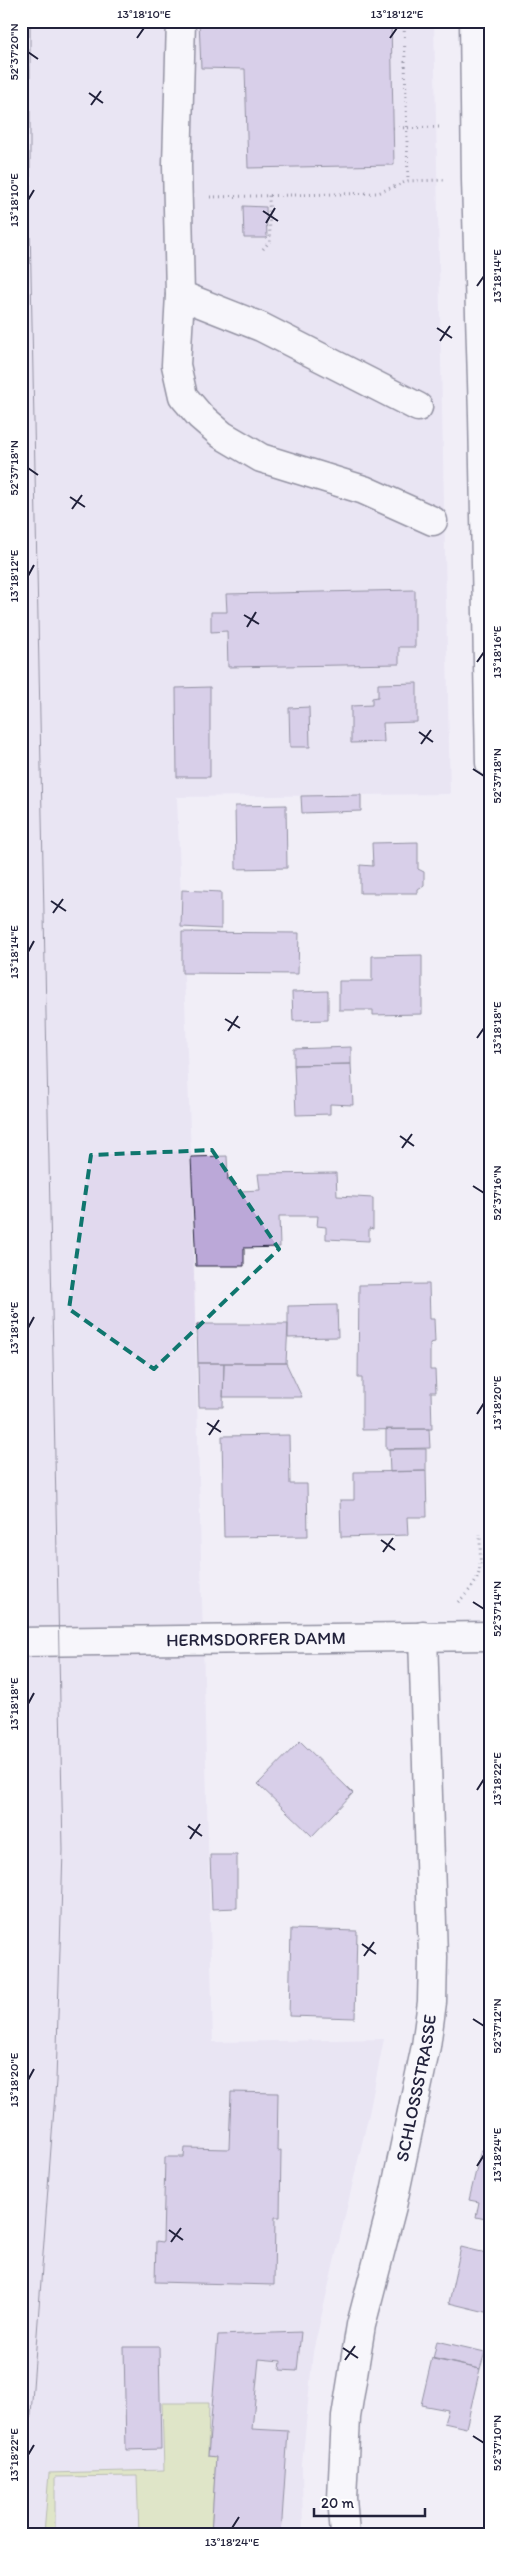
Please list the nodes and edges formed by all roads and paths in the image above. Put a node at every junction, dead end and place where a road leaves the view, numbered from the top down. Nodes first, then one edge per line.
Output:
1 (181, 21) edge
2 (404, 21) edge
3 (474, 21) edge
4 (475, 126) junction
5 (407, 127) junction
6 (393, 128) dead end
7 (476, 180) junction
8 (408, 182) junction
9 (269, 195) junction
10 (177, 198) junction
11 (263, 248) dead end
12 (180, 295) junction
13 (418, 407) dead end
14 (433, 521) dead end
15 (490, 763) edge
16 (480, 1534) dead end
17 (450, 1606) dead end
18 (423, 1636) junction
19 (490, 1636) edge
20 (21, 1642) edge
21 (345, 2534) edge

1 - 10 street
2 - 5 path
3 - 4 street
4 - 5 path
4 - 7 street
5 - 6 path
5 - 8 path
7 - 8 path
7 - 15 street
8 - 9 path
9 - 10 path
9 - 11 path
10 - 12 street
12 - 13 street
12 - 14 street
16 - 17 path
18 - 19 street, HERMSDORFER DAMM
18 - 20 street, HERMSDORFER DAMM
18 - 21 street, SCHLOSSSTRASSE

